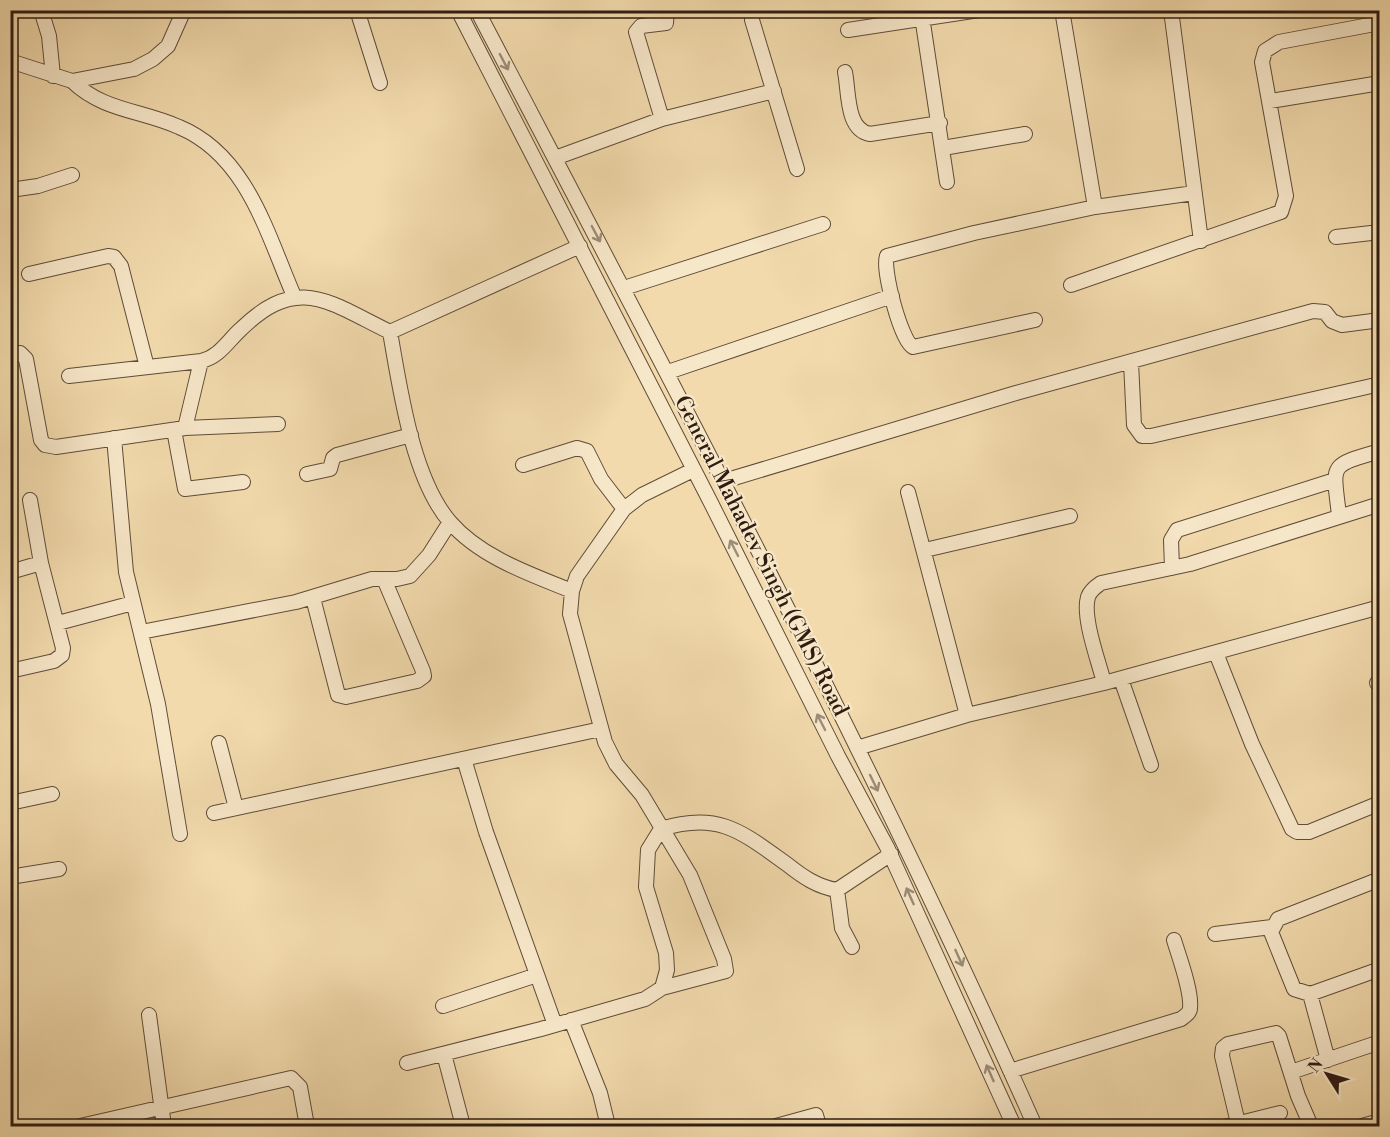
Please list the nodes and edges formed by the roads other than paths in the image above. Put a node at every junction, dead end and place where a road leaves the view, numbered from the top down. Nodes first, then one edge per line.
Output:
1 (41, 10) edge
2 (184, 10) edge
3 (357, 10) edge
4 (458, 10) edge
5 (477, 10) edge
6 (668, 10) edge
7 (979, 10) edge
8 (1062, 10) edge
9 (1172, 10) edge
10 (922, 15) edge
11 (752, 20) dead end
12 (1380, 23) edge
13 (848, 30) dead end
14 (10, 61) edge
15 (845, 72) dead end
16 (53, 76) junction
17 (72, 81) junction
18 (380, 83) dead end
19 (1380, 83) edge
20 (774, 91) junction
21 (1270, 101) junction
22 (662, 119) junction
23 (940, 123) junction
24 (1025, 134) dead end
25 (943, 148) junction
26 (555, 158) junction
27 (797, 169) dead end
28 (72, 175) dead end
29 (947, 182) dead end
30 (10, 190) edge
31 (1194, 193) junction
32 (1095, 207) junction
33 (823, 224) dead end
34 (1380, 232) edge
35 (1336, 237) dead end
36 (1201, 241) junction
37 (580, 246) junction
38 (28, 274) dead end
39 (1071, 285) dead end
40 (624, 288) junction
41 (294, 296) junction
42 (892, 296) junction
43 (1035, 320) dead end
44 (1380, 320) edge
45 (390, 332) junction
46 (10, 354) edge
47 (201, 361) junction
48 (1131, 362) junction
49 (147, 367) junction
50 (668, 372) junction
51 (69, 376) dead end
52 (1380, 384) edge
53 (279, 424) dead end
54 (180, 429) junction
55 (411, 435) junction
56 (114, 438) junction
57 (1380, 451) edge
58 (523, 465) dead end
59 (693, 470) junction
60 (307, 474) dead end
61 (1335, 480) junction
62 (243, 482) dead end
63 (724, 482) junction
64 (908, 492) dead end
65 (30, 500) dead end
66 (1380, 504) edge
67 (624, 509) junction
68 (1339, 515) junction
69 (1070, 516) dead end
70 (450, 522) junction
71 (925, 550) junction
72 (41, 563) junction
73 (1172, 568) junction
74 (10, 572) edge
75 (384, 579) junction
76 (572, 591) junction
77 (313, 598) junction
78 (133, 603) junction
79 (1380, 607) edge
80 (58, 623) junction
81 (141, 632) junction
82 (1216, 652) junction
83 (10, 671) edge
84 (1121, 679) junction
85 (1104, 683) junction
86 (967, 715) junction
87 (601, 729) junction
88 (219, 743) dead end
89 (857, 748) junction
90 (464, 759) junction
91 (1151, 765) dead end
92 (52, 794) dead end
93 (10, 803) edge
94 (1380, 803) edge
95 (236, 808) junction
96 (214, 813) dead end
97 (661, 829) junction
98 (180, 834) dead end
99 (891, 854) junction
100 (58, 869) dead end
101 (10, 877) edge
102 (1380, 879) edge
103 (837, 890) junction
104 (1272, 927) junction
105 (1215, 934) dead end
106 (1174, 940) dead end
107 (852, 947) dead end
108 (1380, 969) edge
109 (537, 975) junction
110 (662, 988) junction
111 (1310, 994) junction
112 (443, 1006) dead end
113 (149, 1015) dead end
114 (571, 1020) junction
115 (555, 1025) junction
116 (1380, 1042) edge
117 (444, 1054) junction
118 (1328, 1060) junction
119 (407, 1064) dead end
120 (1010, 1071) junction
121 (1291, 1072) junction
122 (160, 1108) junction
123 (1280, 1113) dead end
124 (1380, 1121) edge
125 (1233, 1125) edge
126 (80, 1126) edge
127 (164, 1126) edge
128 (307, 1126) edge
129 (463, 1126) edge
130 (608, 1126) edge
131 (776, 1126) edge
132 (819, 1126) edge
133 (1014, 1126) edge
134 (1035, 1126) edge
135 (1311, 1126) edge
136 (1362, 1126) edge

1 - 16 street
2 - 17 street
3 - 18 street
4 - 37 street, General Mahadev Singh (GMS) Road
5 -> 26 street
6 - 22 street
7 - 10 street
8 - 32 street
9 - 31 street
10 - 13 street
10 - 23 street
11 - 20 street
12 - 21 street
14 - 16 street
15 - 23 street
16 - 17 street
17 - 41 street
19 - 21 street
20 - 22 street
20 - 27 street
21 - 36 street
22 - 26 street
23 - 25 street
24 - 25 street
25 - 29 street
26 -> 40 street
28 - 30 street
31 - 32 street
31 - 36 street
32 - 42 street
33 - 40 street
34 - 35 street
36 - 39 street
37 - 45 street
37 - 59 street, General Mahadev Singh (GMS) Road
38 - 49 street
40 - 50 street
41 - 45 street
41 - 47 street
42 - 43 street
42 - 50 street
44 - 48 street
45 - 55 street
46 - 56 street
47 - 49 street
47 - 54 street
48 - 52 street
48 - 63 street
49 - 51 street
50 - 63 street
53 - 54 street
54 - 56 street
54 - 62 street
55 - 60 street
55 - 70 street
56 - 78 street
57 - 61 street
58 - 67 street
59 - 67 street
99 -> 59 street, General Mahadev Singh (GMS) Road
61 - 68 street
61 - 73 street
63 - 89 street
64 - 71 street
65 - 72 street
66 - 68 street
67 - 76 street
68 - 73 street
69 - 71 street
70 - 75 street
70 - 76 street
71 - 86 street
72 - 74 street
72 - 80 street
73 - 85 street
75 - 77 street
75 - 77 street
76 - 87 street
77 - 81 street
78 - 80 street
78 - 81 street
79 - 82 street
80 - 83 street
81 - 98 street
82 - 84 street
82 - 94 street
84 - 85 street
84 - 91 street
85 - 86 street
86 - 89 street
87 - 90 street
87 - 97 street
88 - 95 street
89 -> 120 street
90 - 95 street
90 - 109 street
92 - 93 street
95 - 96 street
97 - 103 street
97 - 110 street
97 - 110 street
99 - 103 street
133 -> 99 street, General Mahadev Singh (GMS) Road
100 - 101 street
102 - 104 street
103 - 107 street
104 - 105 street
104 - 111 street
106 - 120 street
108 - 111 street
109 - 112 street
109 - 115 street
110 - 114 street
111 - 118 street
113 - 122 street
114 - 115 street
114 - 130 street
115 - 117 street
116 - 118 street
117 - 119 street
117 - 129 street
118 - 121 street
120 - 134 street
121 - 125 street
121 - 135 street
122 - 126 street
122 - 127 street
122 - 128 street
123 - 125 street
124 - 136 street
131 - 132 street

